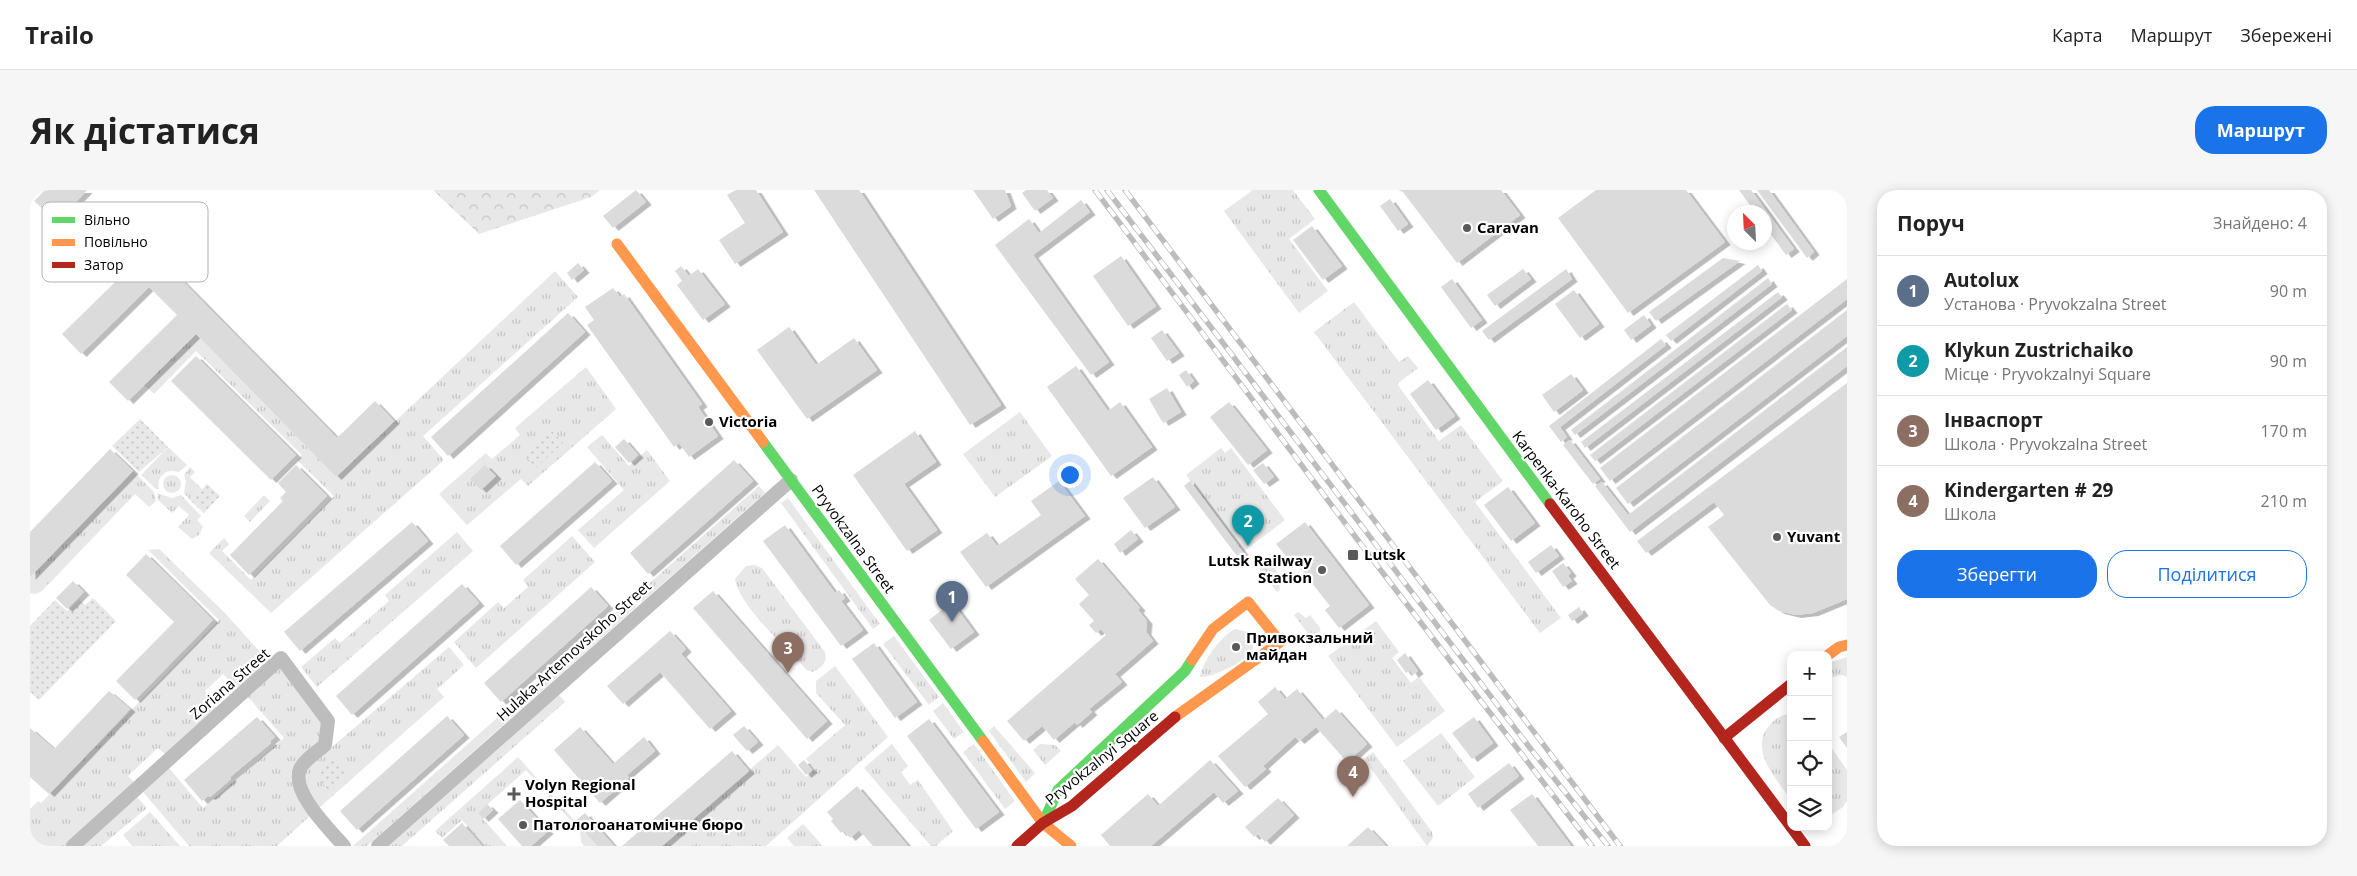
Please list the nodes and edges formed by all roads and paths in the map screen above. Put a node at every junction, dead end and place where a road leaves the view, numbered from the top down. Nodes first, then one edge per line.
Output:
1 (1319, 190) edge
2 (617, 244) dead end
3 (791, 480) junction
4 (1847, 645) edge
5 (1832, 652) edge
6 (1787, 687) edge
7 (1724, 738) junction
8 (1787, 822) edge
9 (1043, 823) junction
10 (1794, 831) edge
11 (73, 846) edge
12 (344, 846) edge
13 (378, 846) edge
14 (1017, 846) edge
15 (1070, 846) edge
16 (1805, 846) edge

1 - 7 street, Karpenka-Karoho Street
2 - 3 street, Pryvokzalna Street
3 - 9 street, Pryvokzalna Street
3 - 13 street, Hulaka-Artemovskoho Street
4 - 5 street
6 - 7 street
7 - 8 street, Karpenka-Karoho Street
9 - 9 street, Pryvokzalnyi Square
9 - 14 street
9 - 15 street, Pryvokzalna Street
10 - 16 street, Karpenka-Karoho Street
11 - 12 street, Zoriana Street

